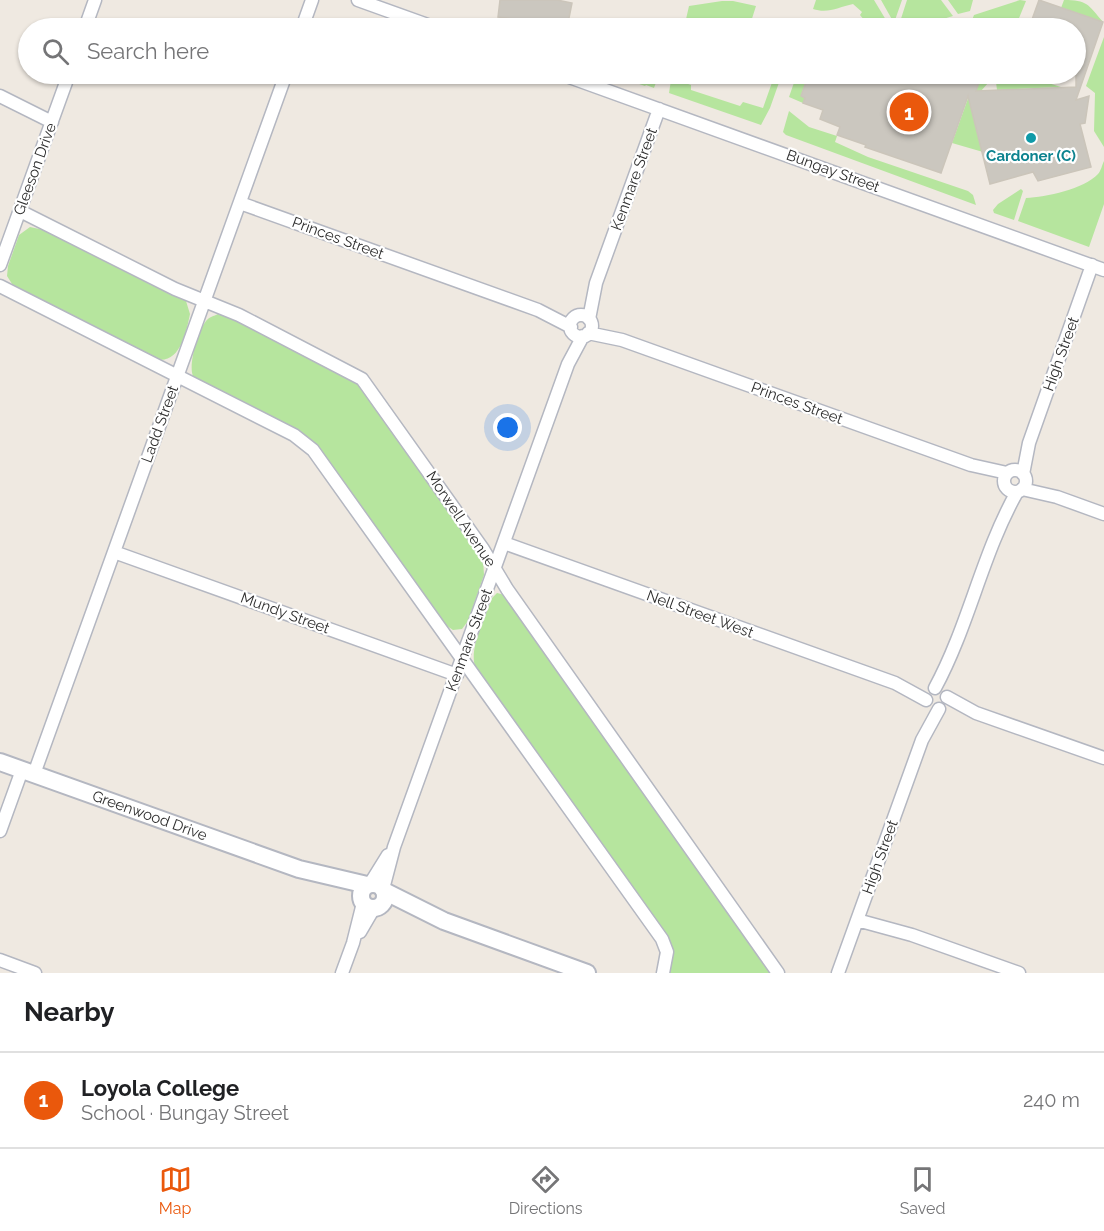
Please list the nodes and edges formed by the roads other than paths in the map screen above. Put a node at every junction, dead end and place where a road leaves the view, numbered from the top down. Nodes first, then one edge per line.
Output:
1 (95, 0) edge
2 (312, 0) edge
3 (358, 0) edge
4 (89, 18) edge
5 (306, 18) edge
6 (408, 18) edge
7 (65, 84) edge
8 (282, 84) edge
9 (589, 84) edge
10 (0, 96) edge
11 (659, 109) junction
12 (52, 122) junction
13 (240, 203) junction
14 (20, 211) junction
15 (0, 265) edge
16 (1098, 267) edge
17 (0, 286) edge
18 (204, 301) junction
19 (581, 326) junction
20 (177, 376) junction
21 (1015, 481) junction
22 (1104, 514) edge
23 (504, 543) junction
24 (114, 552) junction
25 (495, 568) junction
26 (462, 659) junction
27 (457, 675) junction
28 (937, 698) junction
29 (1104, 758) edge
30 (0, 762) edge
31 (28, 772) junction
32 (0, 831) edge
33 (373, 896) junction
34 (859, 916) junction
35 (0, 960) edge
36 (35, 973) edge
37 (342, 973) edge
38 (587, 973) edge
39 (663, 973) edge
40 (778, 973) edge
41 (838, 973) edge
42 (1019, 973) edge

1 - 4 street
2 - 5 street
3 - 6 street
7 - 12 street, Gleeson Drive
8 - 13 street, Ladd Street
9 - 11 street, Bungay Street
10 - 12 street
11 - 16 street, Bungay Street
11 - 19 street, Kenmare Street
12 - 14 street, Gleeson Drive
13 - 18 street, Ladd Street
13 - 19 street, Princes Street
14 - 15 street, Gleeson Drive
14 - 18 street, Morwell Avenue
16 - 21 street, High Street
17 - 20 street
18 - 20 street, Ladd Street
18 - 25 street, Morwell Avenue
19 - 21 street, Princes Street
19 - 23 street, Kenmare Street
20 - 24 street, Ladd Street
20 - 26 street
21 - 22 street, Princes Street
21 - 28 street, High Street
23 - 25 street, Kenmare Street
23 - 28 street, Nell Street West
24 - 27 street, Mundy Street
24 - 31 street, Ladd Street
25 - 26 street, Kenmare Street
25 - 40 street, Morwell Avenue
26 - 27 street, Kenmare Street
26 - 39 street
27 - 33 street, Kenmare Street
28 - 29 street, Nell Street West
28 - 34 street, High Street
30 - 31 street, Greenwood Drive
31 - 32 street, Ladd Street
31 - 33 street, Greenwood Drive
33 - 37 street, Kenmare Street
33 - 38 street, Greenwood Drive
34 - 41 street, High Street
34 - 42 street
35 - 36 street

